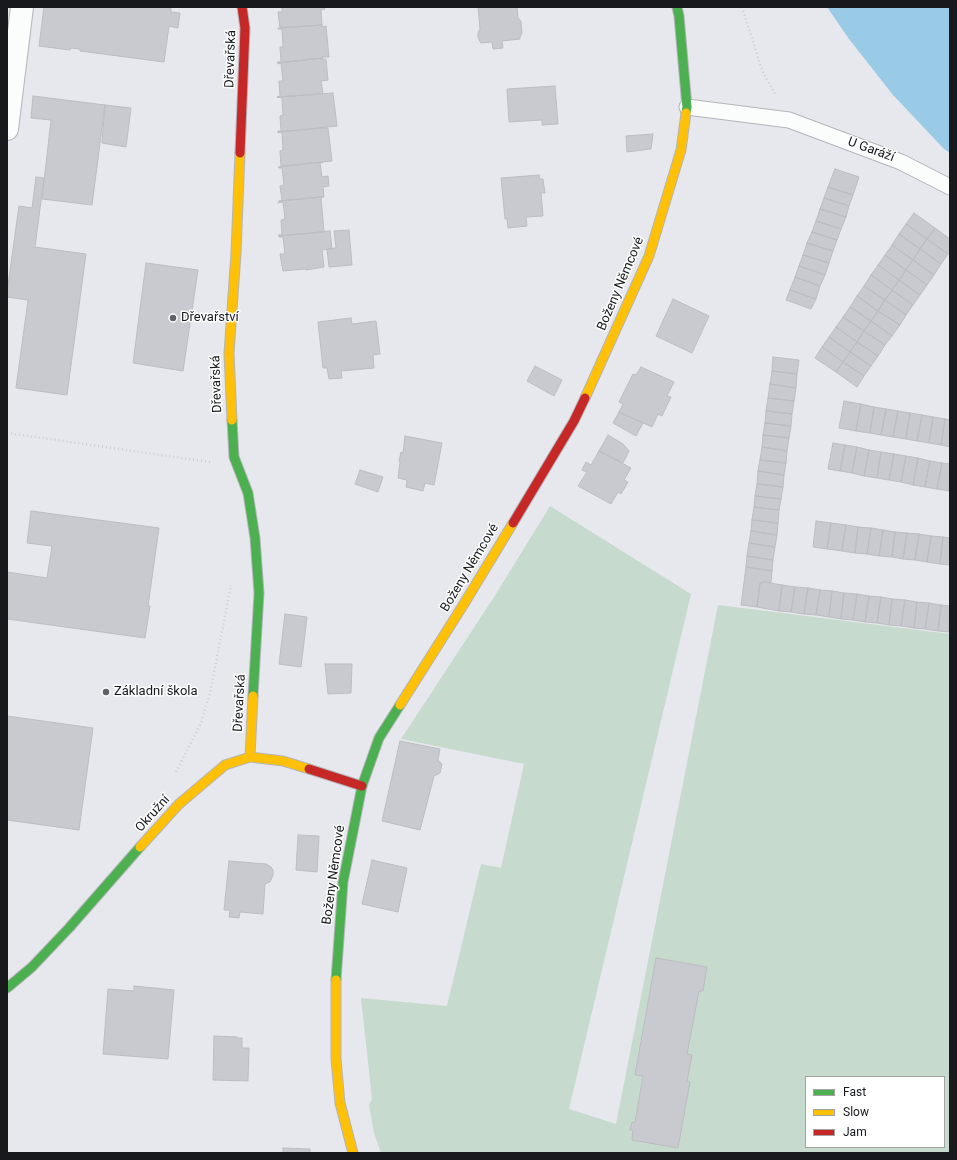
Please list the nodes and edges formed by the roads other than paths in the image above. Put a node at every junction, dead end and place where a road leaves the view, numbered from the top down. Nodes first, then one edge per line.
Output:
1 (22, 7) edge
2 (242, 7) edge
3 (678, 7) edge
4 (687, 107) junction
5 (7, 129) edge
6 (950, 187) edge
7 (250, 757) junction
8 (362, 786) junction
9 (7, 988) edge
10 (353, 1153) edge

1 - 5 street
2 - 7 street, Dřevařská
3 - 4 street, Boženy Němcové
4 - 6 lane, U Garáží
4 - 8 street, Boženy Němcové
7 - 8 street, Okružní
7 - 9 street, Okružní
8 - 10 street, Boženy Němcové

